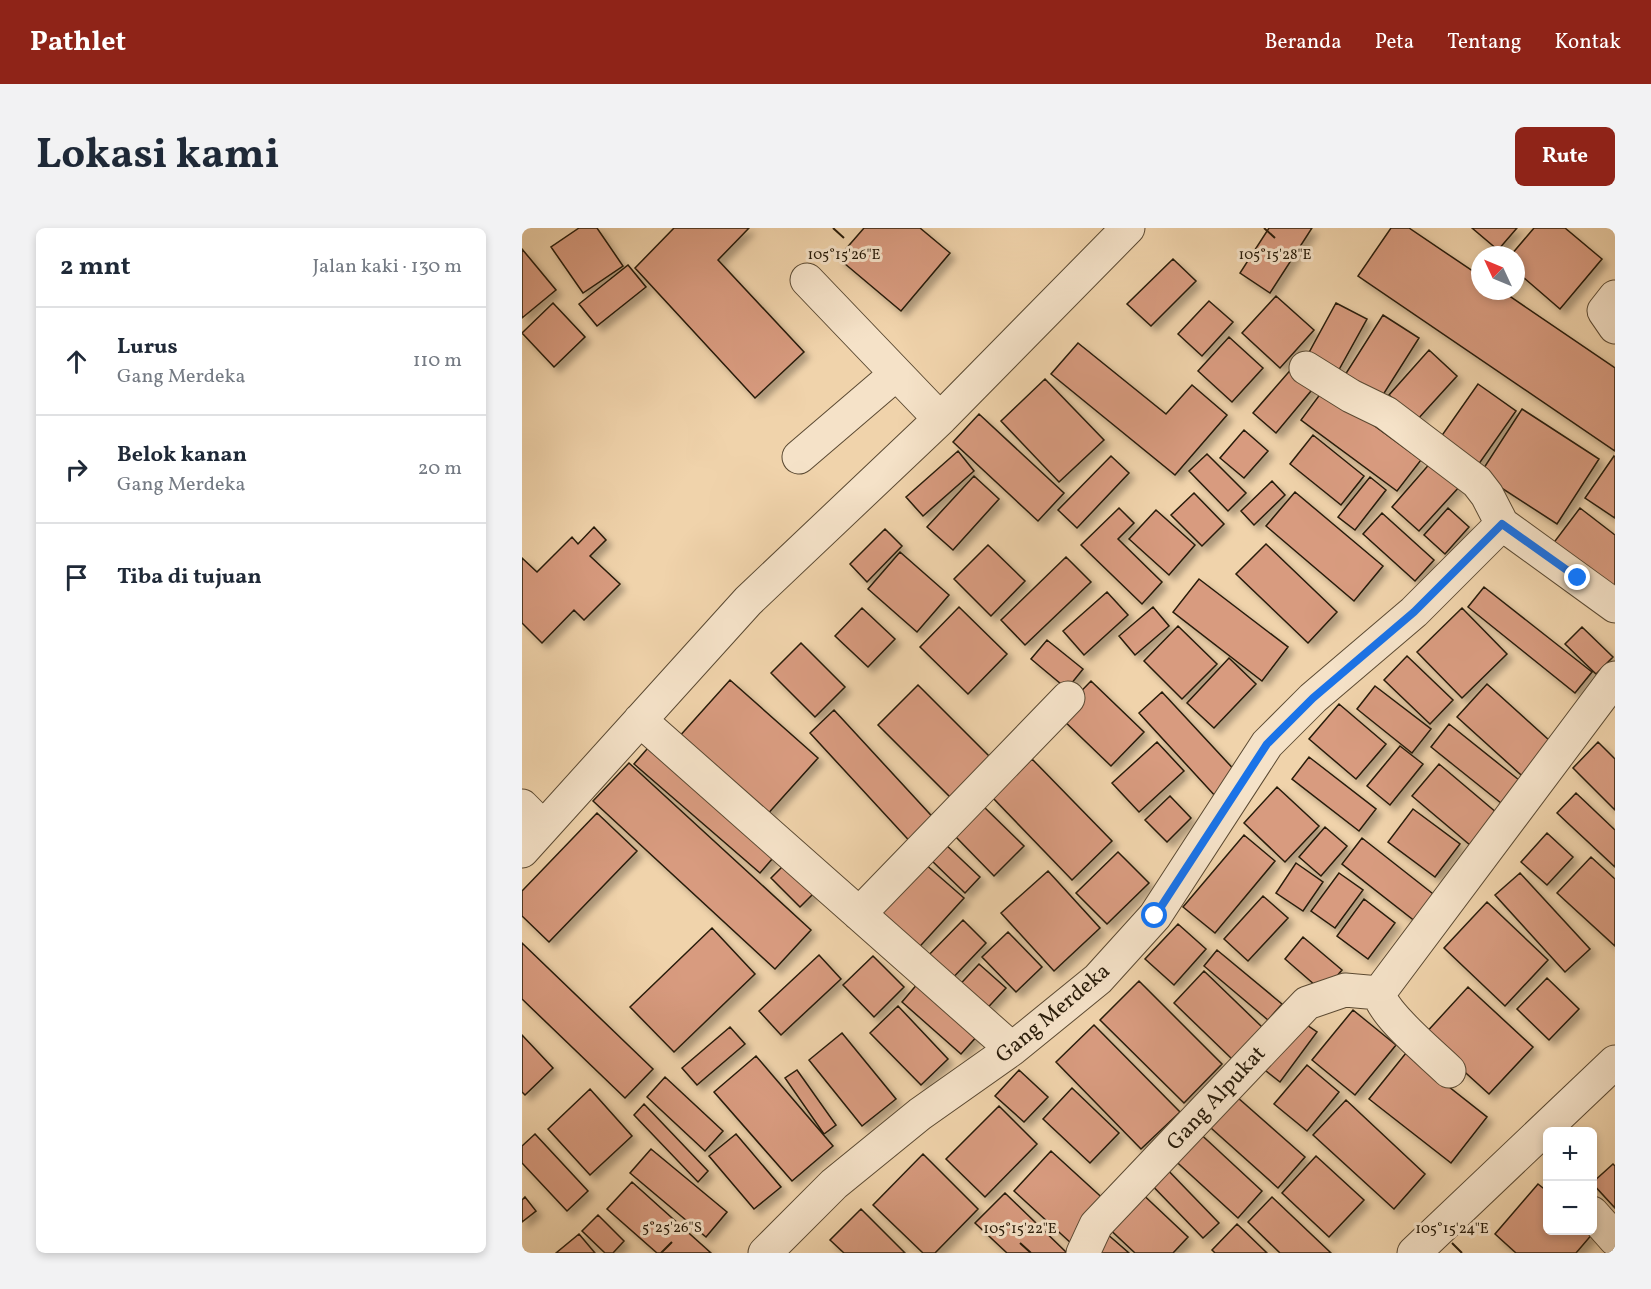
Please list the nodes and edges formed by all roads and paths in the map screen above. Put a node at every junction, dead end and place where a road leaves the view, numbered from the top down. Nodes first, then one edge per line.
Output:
1 (1128, 228) edge
2 (807, 280) dead end
3 (1615, 297) edge
4 (1615, 327) edge
5 (1306, 368) dead end
6 (896, 374) junction
7 (940, 419) junction
8 (799, 458) dead end
9 (1502, 524) junction
10 (1615, 606) edge
11 (1615, 678) edge
12 (1068, 698) dead end
13 (640, 720) junction
14 (529, 828) edge
15 (859, 914) junction
16 (1379, 993) junction
17 (1012, 1049) junction
18 (1615, 1062) edge
19 (1449, 1071) dead end
20 (1539, 1152) edge
21 (1597, 1218) edge
22 (1615, 1239) edge
23 (765, 1253) edge
24 (1083, 1253) edge
25 (1414, 1253) edge

1 - 7 street
2 - 6 street
3 - 4 street
5 - 9 street
6 - 7 street
6 - 8 street
7 - 13 street
9 - 10 street
9 - 17 street, Gang Merdeka
11 - 16 street
12 - 15 street
13 - 14 street
13 - 15 street
15 - 17 street
16 - 19 street
16 - 24 street, Gang Alpukat
17 - 23 street, Gang Merdeka
18 - 20 street
20 - 25 street
21 - 22 street

